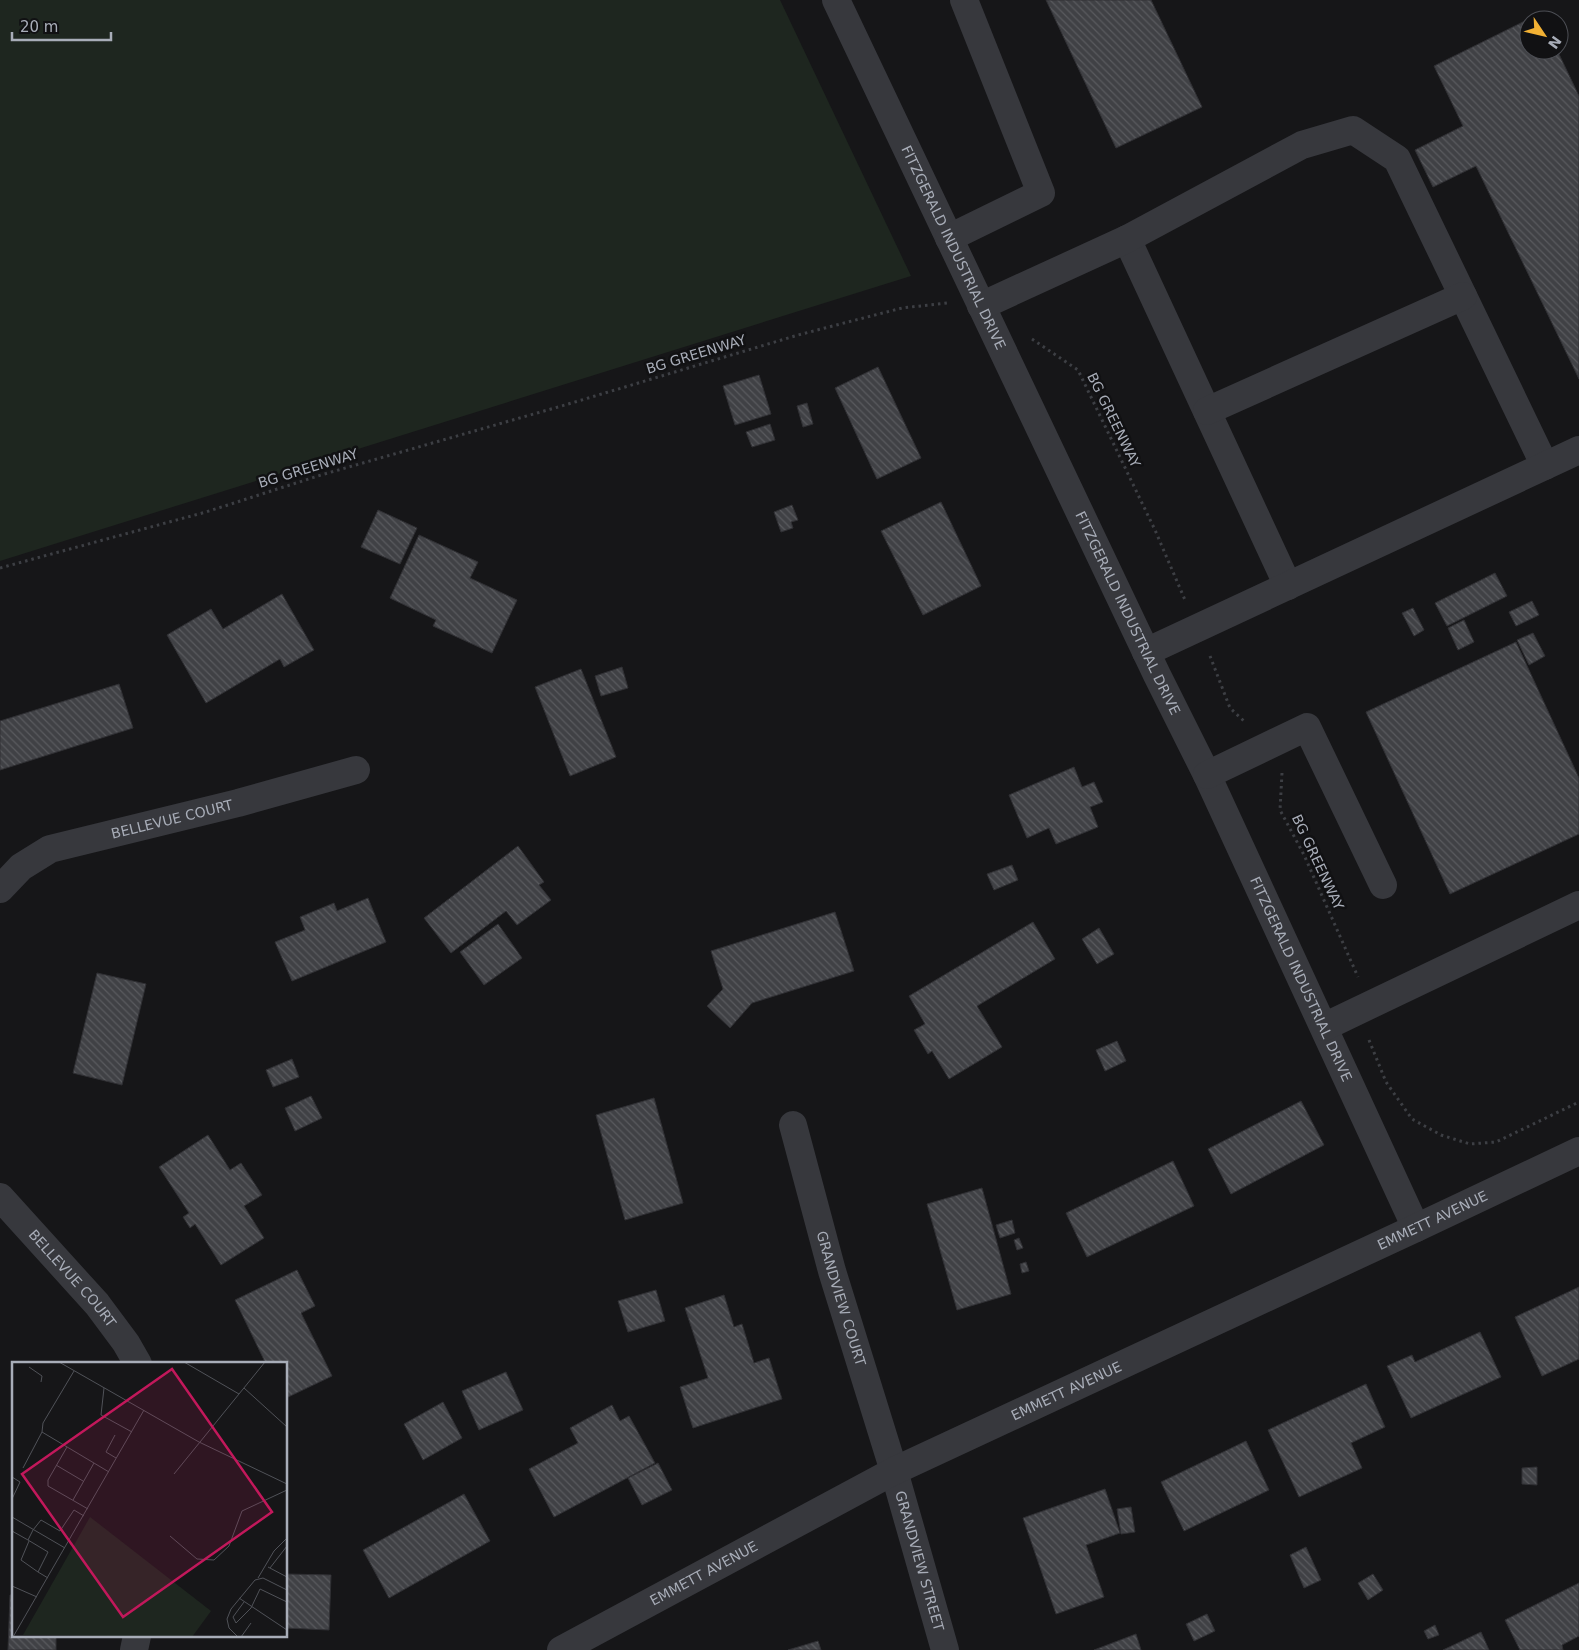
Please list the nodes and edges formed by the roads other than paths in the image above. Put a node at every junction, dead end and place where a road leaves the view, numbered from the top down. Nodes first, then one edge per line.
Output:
1 (836, 0) edge
2 (964, 0) edge
3 (950, 238) junction
4 (1128, 239) junction
5 (1463, 296) junction
6 (984, 311) junction
7 (1207, 411) junction
8 (1579, 450) edge
9 (1545, 466) junction
10 (1288, 586) junction
11 (1146, 652) junction
12 (356, 770) dead end
13 (1208, 775) junction
14 (1383, 885) dead end
15 (0, 889) edge
16 (1579, 904) edge
17 (1324, 1027) junction
18 (793, 1125) dead end
19 (1579, 1151) edge
20 (0, 1197) edge
21 (1416, 1228) junction
22 (137, 1362) edge
23 (894, 1471) junction
24 (561, 1650) edge
25 (945, 1650) edge

1 - 3 street, FITZGERALD INDUSTRIAL DRIVE
2 - 3 street
3 - 6 street, FITZGERALD INDUSTRIAL DRIVE
4 - 5 street
4 - 6 street
4 - 7 street
5 - 7 street
5 - 9 street
6 - 11 street, FITZGERALD INDUSTRIAL DRIVE
7 - 10 street
8 - 9 street
9 - 10 street
10 - 11 street
11 - 13 street, FITZGERALD INDUSTRIAL DRIVE
12 - 15 street, BELLEVUE COURT
13 - 14 street
13 - 17 street, FITZGERALD INDUSTRIAL DRIVE
16 - 17 street
17 - 21 street, FITZGERALD INDUSTRIAL DRIVE
18 - 23 street, GRANDVIEW COURT
19 - 21 street, EMMETT AVENUE
20 - 22 street, BELLEVUE COURT
21 - 23 street, EMMETT AVENUE
23 - 24 street, EMMETT AVENUE
23 - 25 street, GRANDVIEW STREET

